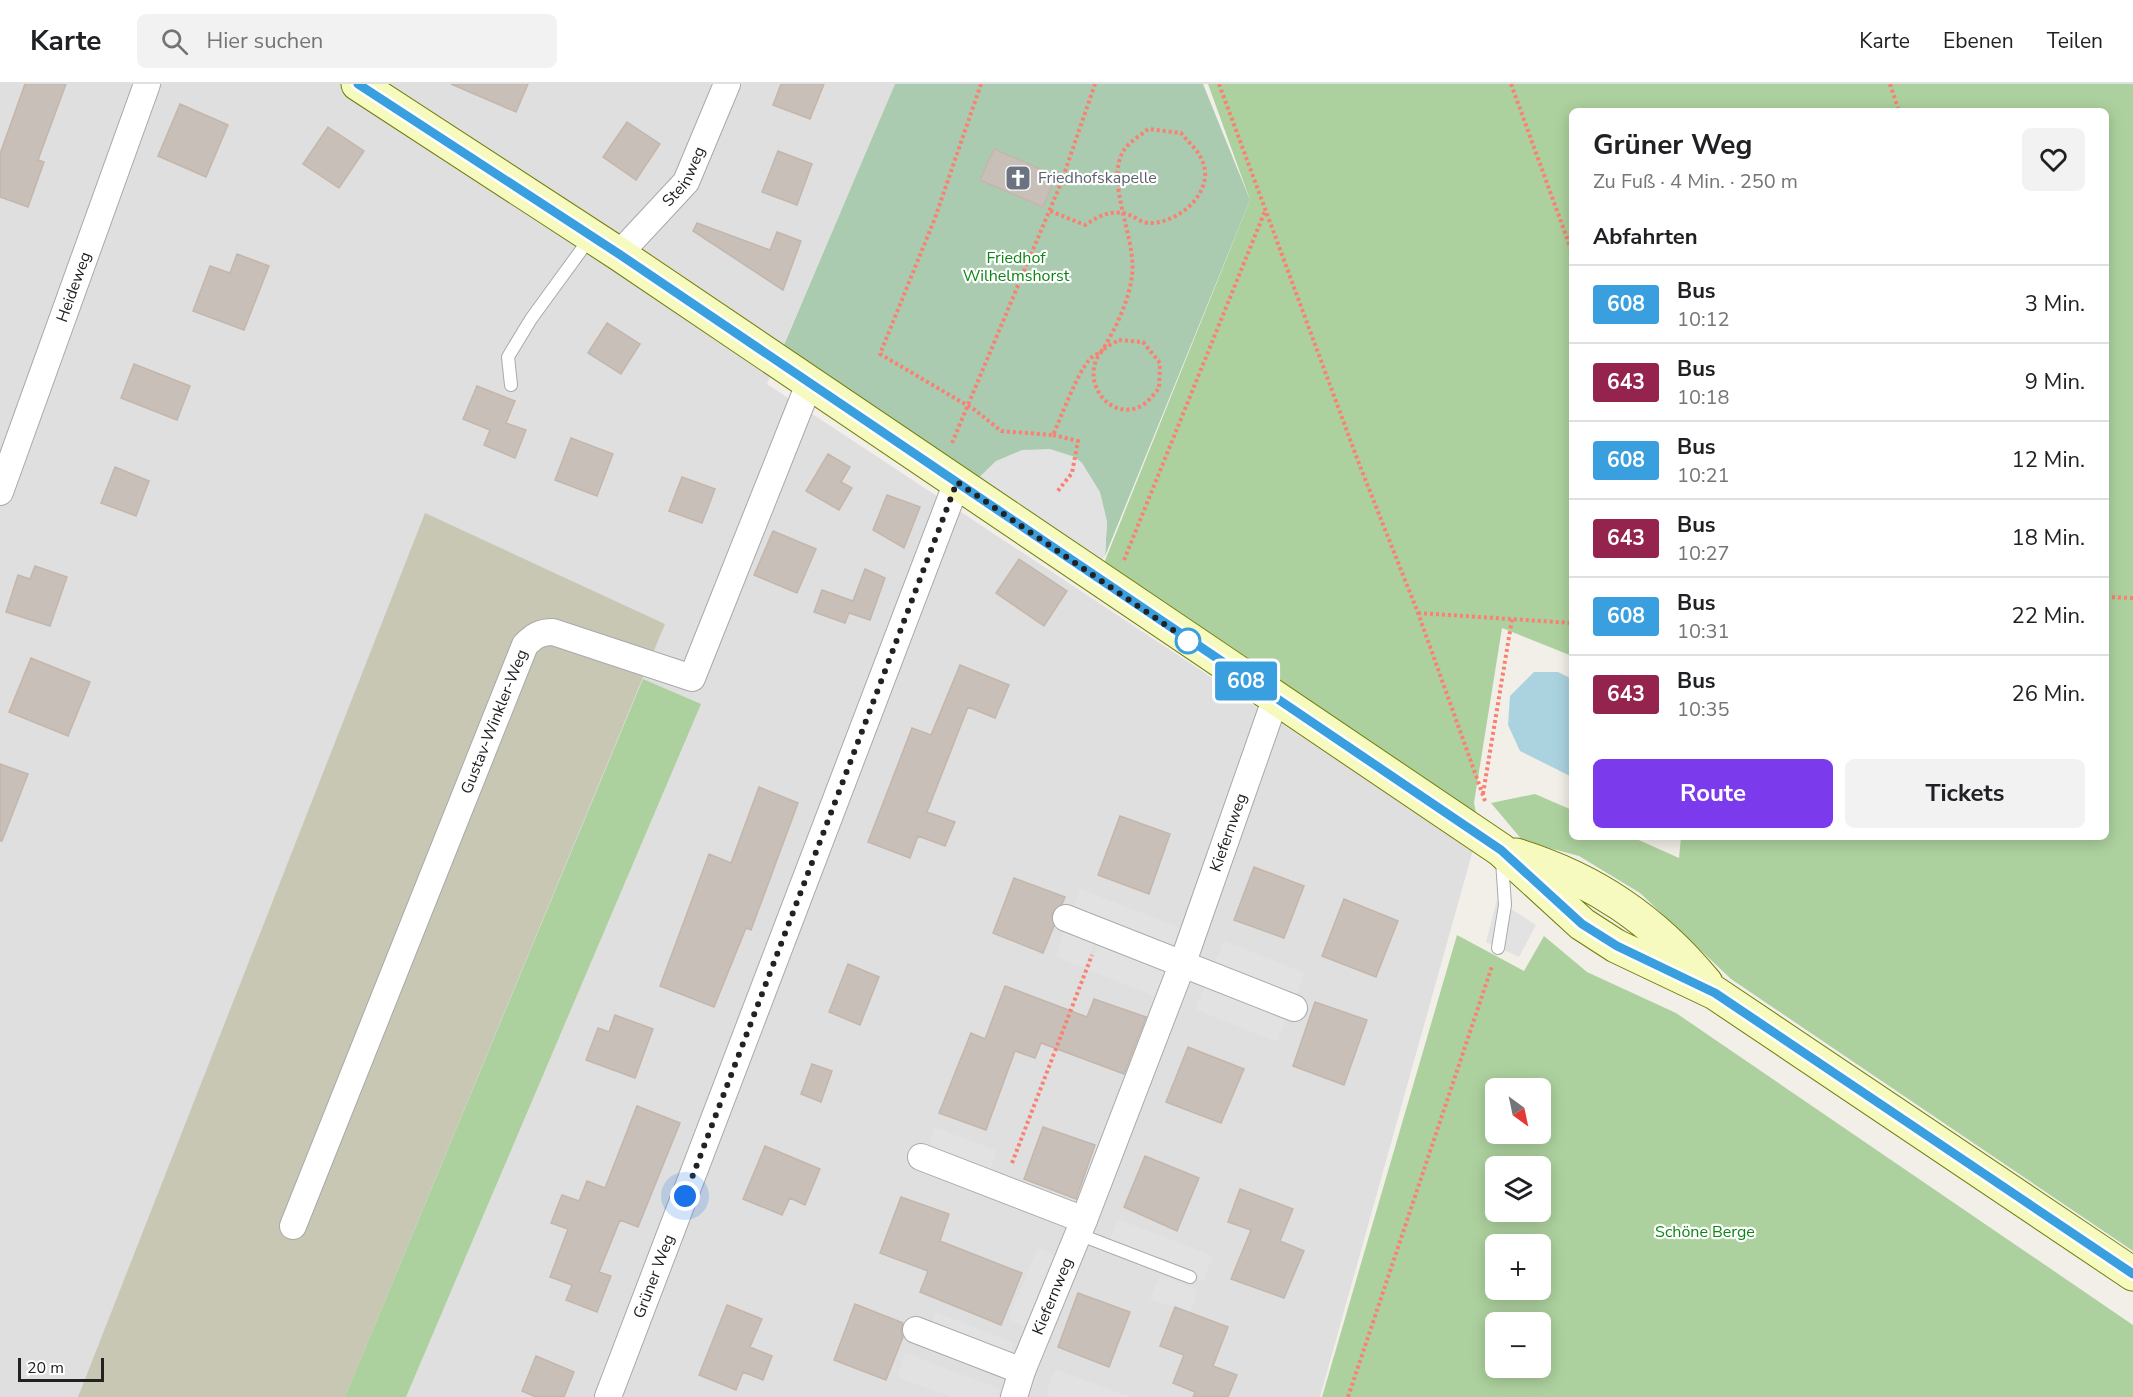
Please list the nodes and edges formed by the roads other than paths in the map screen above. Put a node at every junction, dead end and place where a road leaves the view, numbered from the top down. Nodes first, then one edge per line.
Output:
1 (147, 84) edge
2 (358, 84) edge
3 (727, 84) edge
4 (591, 237) junction
5 (619, 254) junction
6 (809, 384) junction
7 (511, 385) dead end
8 (948, 476) junction
9 (0, 492) edge
10 (1275, 700) junction
11 (1501, 850) junction
12 (1066, 918) dead end
13 (1498, 948) road end
14 (1182, 965) junction
15 (1294, 1008) dead end
16 (921, 1157) dead end
17 (293, 1226) dead end
18 (1081, 1227) junction
19 (2133, 1275) edge
20 (1190, 1277) dead end
21 (916, 1330) dead end
22 (1022, 1389) edge
23 (608, 1397) edge

1 - 9 street, Heideweg
2 - 4 street
3 - 5 street, Steinweg
4 - 5 street
4 - 7 lane
5 - 6 street
6 - 8 street
6 - 17 street, Gustav-Winkler-Weg
8 - 10 street
8 - 23 street, Grüner Weg
10 - 11 street
10 - 14 street, Kiefernweg
11 - 13 lane
11 - 19 street
12 - 14 street
14 - 15 street
14 - 18 street, Kiefernweg
16 - 18 street
18 - 20 lane
18 - 22 street, Kiefernweg
21 - 22 street, Kiefernweg

